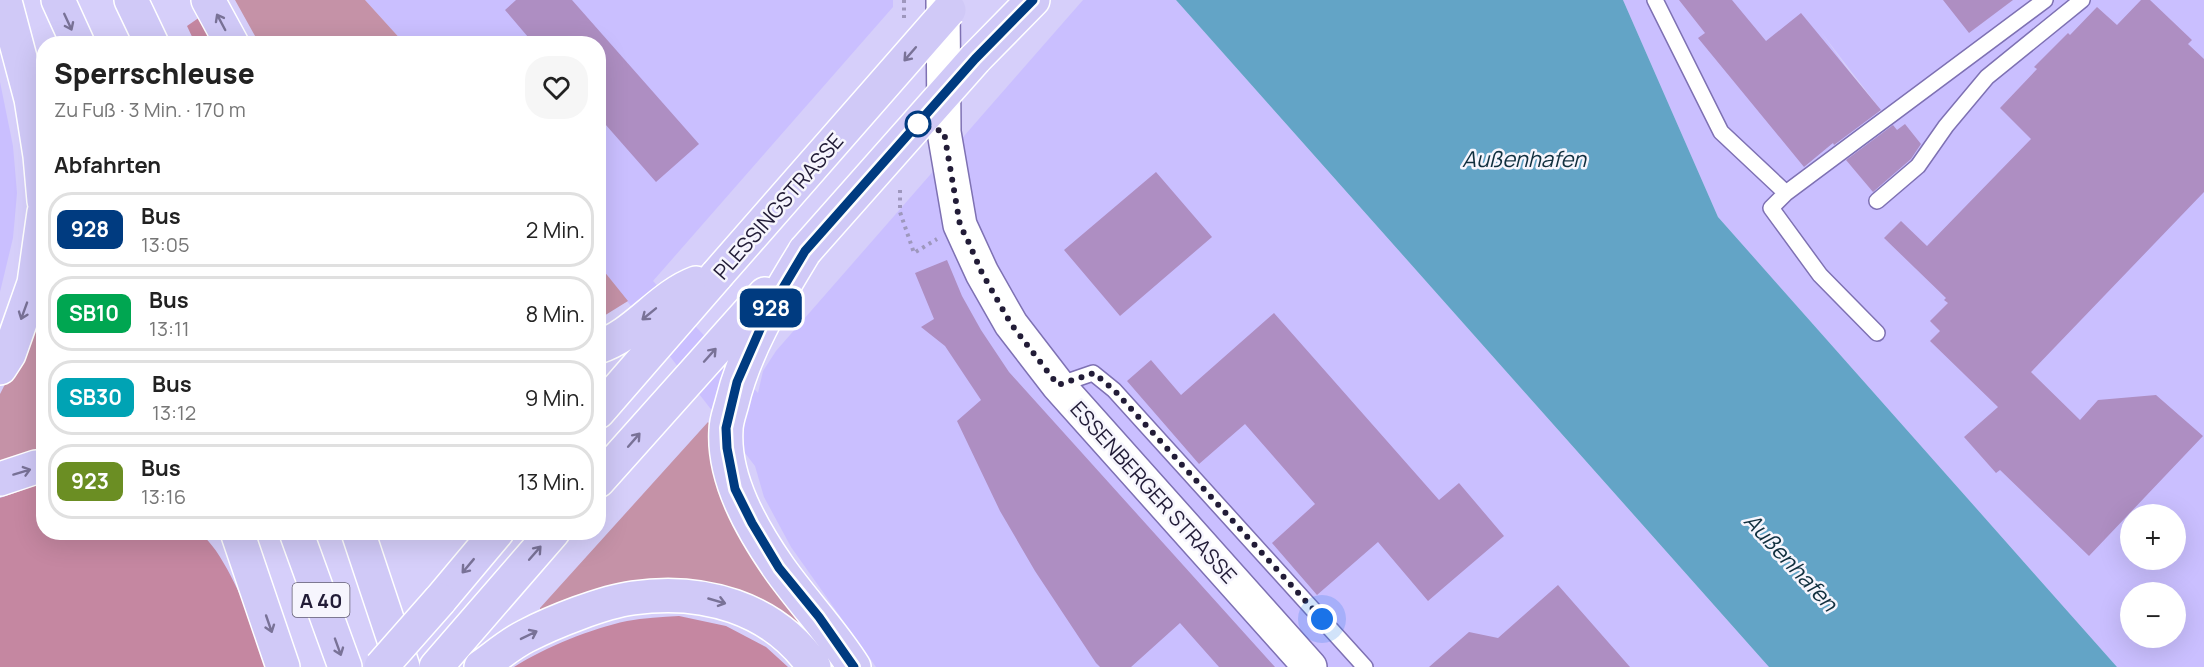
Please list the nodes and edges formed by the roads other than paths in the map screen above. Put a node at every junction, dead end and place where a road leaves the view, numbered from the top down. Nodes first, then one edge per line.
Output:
1 (58, 0) edge
2 (131, 0) edge
3 (208, 0) edge
4 (943, 0) edge
5 (957, 0) edge
6 (1022, 0) edge
7 (1033, 0) edge
8 (1655, 0) edge
9 (2045, 0) edge
10 (2082, 0) edge
11 (5, 3) edge
12 (74, 36) edge
13 (148, 36) edge
14 (228, 36) edge
15 (975, 59) junction
16 (36, 62) edge
17 (36, 131) edge
18 (1786, 193) junction
19 (1877, 201) dead end
20 (805, 251) junction
21 (36, 269) edge
22 (717, 275) junction
23 (1877, 333) dead end
24 (606, 345) edge
25 (0, 368) edge
26 (1058, 385) junction
27 (606, 403) edge
28 (36, 467) edge
29 (606, 472) edge
30 (0, 479) edge
31 (222, 540) edge
32 (240, 540) edge
33 (299, 540) edge
34 (362, 540) edge
35 (362, 540) edge
36 (490, 540) edge
37 (546, 540) edge
38 (254, 582) junction
39 (446, 656) edge
40 (283, 667) edge
41 (345, 667) edge
42 (381, 667) edge
43 (403, 667) edge
44 (431, 667) edge
45 (481, 667) edge
46 (814, 667) edge
47 (854, 667) edge
48 (1310, 667) edge
49 (1365, 667) edge

1 -> 12 highway
2 - 13 highway
14 -> 3 highway
4 - 26 street, ESSENBERGER STRASSE
5 -> 22 highway, PLESSINGSTRASSE, bridge
6 - 15 highway
7 - 15 highway
8 - 18 lane
9 - 18 lane
10 - 19 lane
11 - 16 highway
11 - 17 highway
15 - 20 highway, bridge
18 - 23 lane
29 -> 20 highway
20 - 47 highway
21 -> 25 highway
22 -> 24 highway
22 - 27 highway, PLESSINGSTRASSE
26 - 48 street, ESSENBERGER STRASSE
26 - 49 lane
30 -> 28 highway
31 - 38 highway
32 - 38 highway
33 -> 41 highway, A 40
34 - 43 highway, A 40
35 - 44 highway
36 -> 42 highway, bridge
39 -> 37 highway
38 -> 40 highway
45 -> 46 highway

